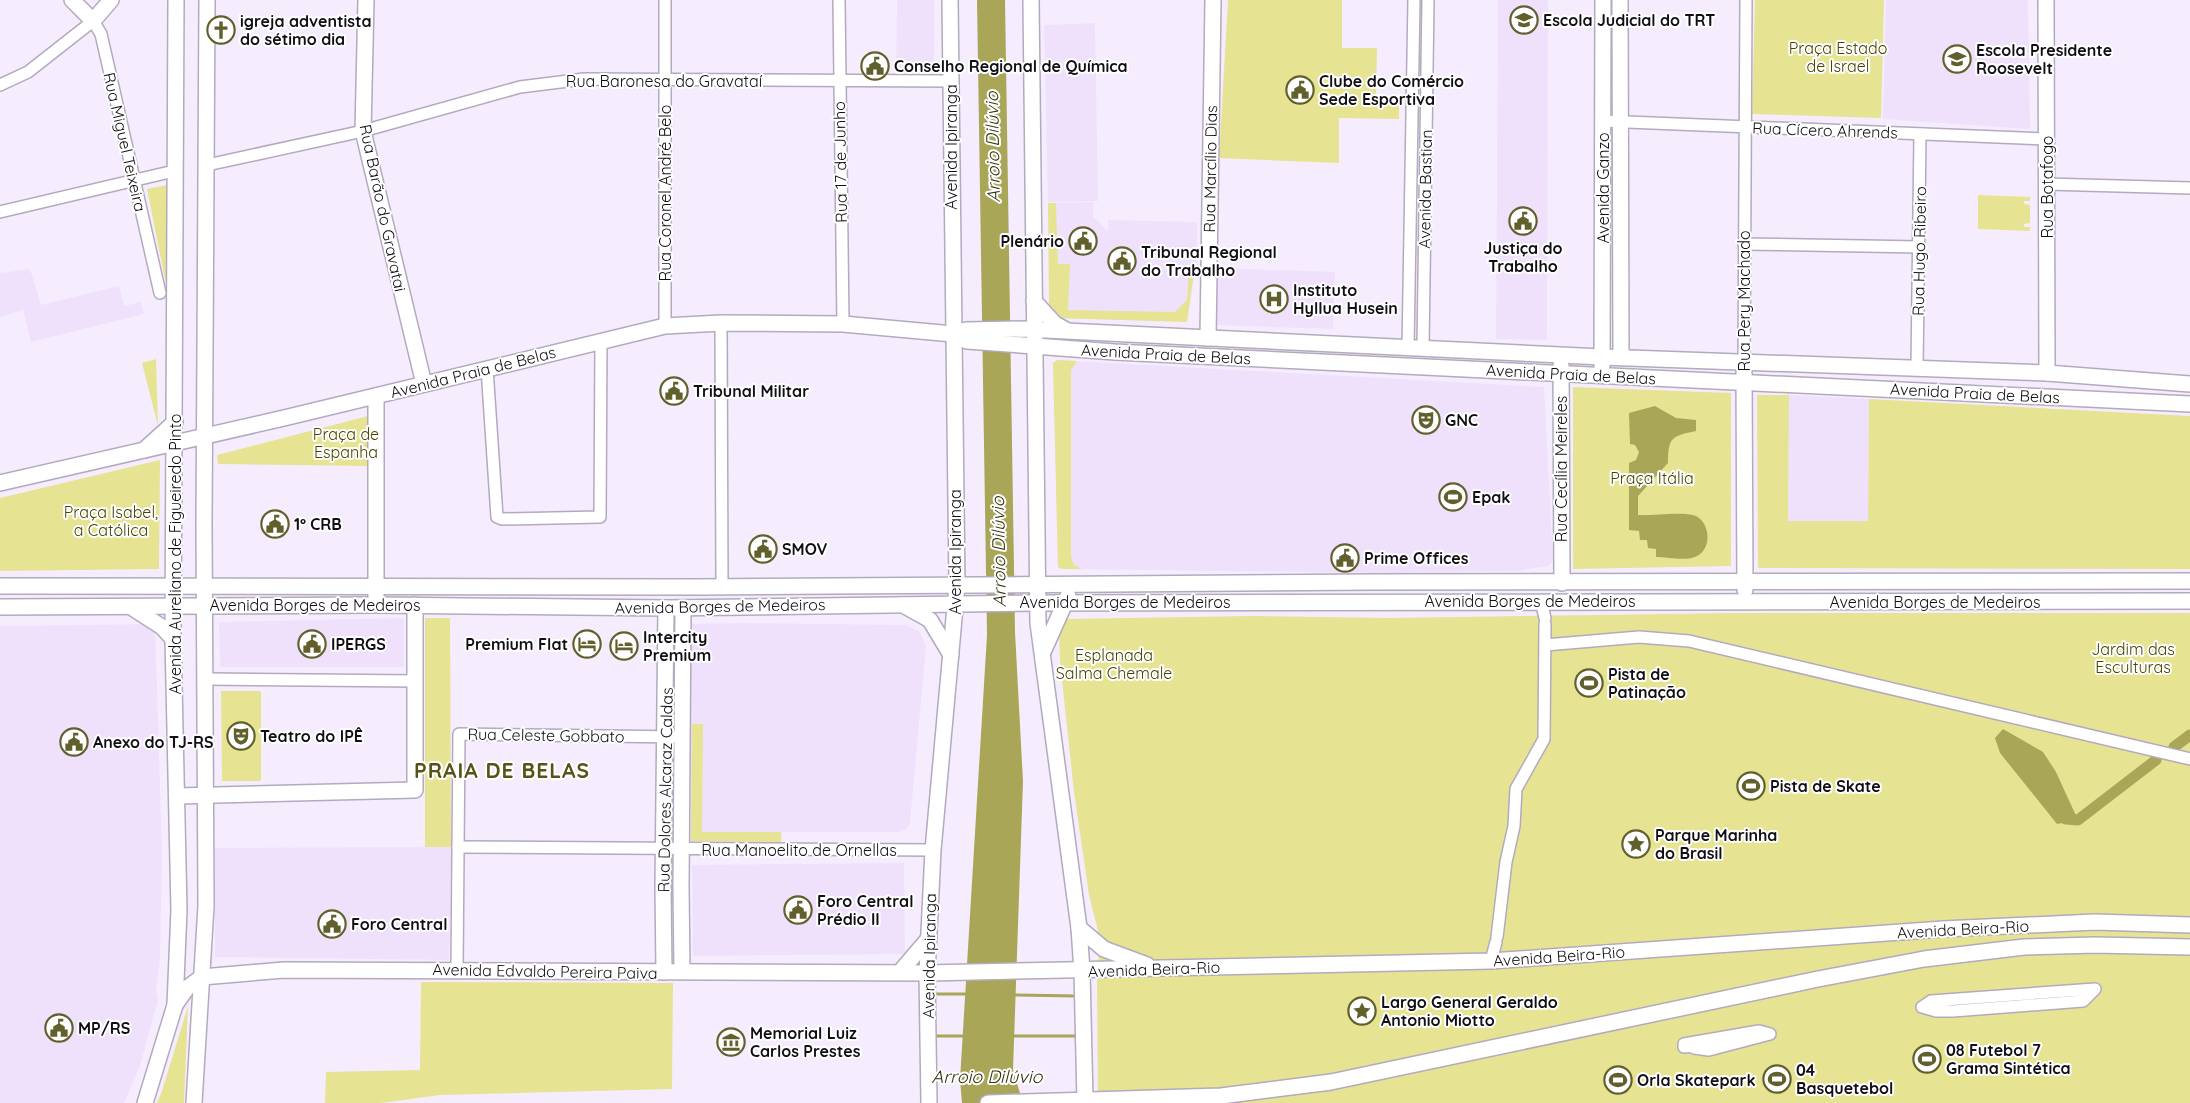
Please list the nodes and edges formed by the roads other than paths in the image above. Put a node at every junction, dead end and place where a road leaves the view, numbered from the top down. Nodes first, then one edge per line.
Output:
1 (72, 0) edge
2 (111, 0) edge
3 (176, 0) edge
4 (206, 0) edge
5 (366, 0) edge
6 (665, 0) edge
7 (839, 0) edge
8 (950, 0) edge
9 (1031, 0) edge
10 (1213, 0) edge
11 (1414, 0) edge
12 (1428, 0) edge
13 (1603, 0) edge
14 (1620, 0) edge
15 (1746, 0) edge
16 (2046, 0) edge
17 (93, 21) junction
18 (665, 79) junction
19 (951, 81) junction
20 (839, 82) junction
21 (0, 85) edge
22 (1412, 93) junction
23 (1427, 93) junction
24 (1603, 121) junction
25 (1620, 122) junction
26 (1744, 127) junction
27 (363, 131) junction
28 (1920, 134) junction
29 (2047, 140) junction
30 (207, 165) junction
31 (174, 171) junction
32 (134, 180) junction
33 (2047, 184) junction
34 (2190, 188) edge
35 (0, 212) edge
36 (1410, 231) junction
37 (1425, 231) junction
38 (1602, 233) junction
39 (1620, 233) junction
40 (1744, 244) junction
41 (1920, 247) junction
42 (160, 293) dead end
43 (1034, 301) junction
44 (721, 323) junction
45 (843, 324) junction
46 (665, 326) junction
47 (1068, 331) junction
48 (962, 335) junction
49 (1028, 337) junction
50 (1208, 338) junction
51 (601, 341) junction
52 (1416, 347) junction
53 (1561, 354) junction
54 (1602, 357) junction
55 (1621, 357) junction
56 (1744, 361) junction
57 (487, 368) junction
58 (1917, 368) junction
59 (1561, 374) junction
60 (2047, 374) junction
61 (1602, 376) junction
62 (1744, 382) junction
63 (424, 384) junction
64 (2190, 384) edge
65 (376, 396) junction
66 (2190, 404) edge
67 (175, 422) junction
68 (204, 436) junction
69 (174, 443) junction
70 (144, 450) junction
71 (0, 483) edge
72 (2190, 581) edge
73 (1745, 582) junction
74 (1038, 584) junction
75 (1076, 584) junction
76 (1562, 584) junction
77 (964, 585) junction
78 (0, 586) edge
79 (173, 586) junction
80 (204, 586) junction
81 (376, 586) junction
82 (698, 587) junction
83 (722, 587) junction
84 (1541, 601) junction
85 (2190, 601) edge
86 (1038, 602) junction
87 (1746, 602) junction
88 (1063, 603) junction
89 (901, 604) junction
90 (956, 604) junction
91 (174, 605) junction
92 (205, 605) junction
93 (376, 605) junction
94 (416, 605) junction
95 (0, 607) edge
96 (131, 607) junction
97 (666, 608) junction
98 (683, 608) junction
99 (174, 639) junction
100 (1545, 645) junction
101 (1042, 654) junction
102 (951, 655) junction
103 (205, 679) junction
104 (416, 681) junction
105 (666, 737) junction
106 (683, 737) junction
107 (2190, 759) edge
108 (207, 795) junction
109 (177, 796) junction
110 (458, 847) junction
111 (664, 849) junction
112 (681, 849) junction
113 (933, 850) junction
114 (663, 887) junction
115 (680, 888) junction
116 (2190, 925) edge
117 (1079, 928) junction
118 (929, 938) junction
119 (2190, 947) edge
120 (1491, 961) junction
121 (457, 969) junction
122 (1155, 969) junction
123 (682, 971) junction
124 (1082, 971) junction
125 (664, 972) junction
126 (900, 972) junction
127 (927, 973) junction
128 (202, 977) junction
129 (2083, 1001) joint
130 (175, 1005) junction
131 (1709, 1050) joint
132 (1085, 1101) junction
133 (145, 1103) edge
134 (194, 1103) edge
135 (929, 1103) edge
136 (988, 1103) edge

1 - 17 main road, Rua Miguel Teixeira
2 - 17 main road
3 - 31 main road, Avenida Aureliano de Figueiredo Pinto
4 - 30 main road, Avenida Aureliano de Figueiredo Pinto
5 - 27 main road, Rua Barão do Gravatai
6 - 18 street, Rua Coronel André Belo
7 - 20 street, Rua 17 de Junho
8 - 19 main road, Avenida Ipiranga
9 - 43 main road
10 - 50 main road, Rua Marcílio Dias
11 - 22 street, Avenida Bastian
12 - 23 street, Avenida Bastian
13 - 24 main road, Avenida Ganzo
14 - 25 main road, Avenida Ganzo
15 - 26 street, Rua Pery Machado
16 - 29 main road, Rua Botafogo
17 - 21 street
17 - 32 street, Rua Miguel Teixeira
18 - 20 street, Rua Baronesa do Gravataí
18 - 27 street, Rua Baronesa do Gravataí
18 - 46 street, Rua Coronel André Belo
19 - 20 street, Rua Baronesa do Gravataí
19 - 48 main road, Avenida Ipiranga
20 - 45 street, Rua 17 de Junho
22 - 23 street
22 - 36 street, Avenida Bastian
23 - 37 street, Avenida Bastian
24 - 25 street, Rua Cícero Ahrends
24 - 38 main road, Avenida Ganzo
25 - 26 street, Rua Cícero Ahrends
25 - 39 main road, Avenida Ganzo
26 - 28 street, Rua Cícero Ahrends
26 - 40 street, Rua Pery Machado
27 - 30 street, Rua Baronesa do Gravataí
27 - 63 main road, Rua Barão do Gravatai
28 - 29 street, Rua Cícero Ahrends
28 - 41 street, Rua Hugo Ribeiro
29 - 33 main road, Rua Botafogo
30 - 68 main road, Avenida Aureliano de Figueiredo Pinto
31 - 32 street
31 - 67 main road, Avenida Aureliano de Figueiredo Pinto
32 - 35 street
32 - 42 street, Rua Miguel Teixeira
33 - 34 street
33 - 60 main road, Rua Botafogo
36 - 37 street
36 - 52 street, Avenida Bastian
37 - 52 street, Avenida Bastian
38 - 39 main road
38 - 54 main road, Avenida Ganzo
39 - 55 main road, Avenida Ganzo
40 - 41 street
40 - 56 street, Rua Pery Machado
41 - 58 street, Rua Hugo Ribeiro
43 - 47 main road
43 - 49 main road
44 - 45 main road, Avenida Praia de Belas
44 - 46 main road, Avenida Praia de Belas
44 - 83 street
45 - 48 main road, Avenida Praia de Belas
46 - 51 main road, Avenida Praia de Belas
47 - 49 main road, Avenida Praia de Belas
47 - 50 main road, Avenida Praia de Belas
48 - 49 main road, Avenida Praia de Belas
48 - 77 main road, Avenida Ipiranga
49 - 59 main road, Avenida Praia de Belas
49 - 74 main road
50 - 52 main road, Avenida Praia de Belas
51 - 57 main road, Avenida Praia de Belas
51 - 57 street
52 - 53 main road, Avenida Praia de Belas
53 - 54 main road, Avenida Praia de Belas
53 - 59 main road, Rua Cecília Meireles
54 - 55 main road, Avenida Praia de Belas
54 - 61 main road, Avenida Ganzo
55 - 56 main road, Avenida Praia de Belas
56 - 58 main road, Avenida Praia de Belas
56 - 62 main road, Rua Pery Machado
57 - 63 main road, Avenida Praia de Belas
58 - 60 main road, Avenida Praia de Belas
59 - 61 main road, Avenida Praia de Belas
59 - 76 main road, Rua Cecília Meireles
60 - 64 main road, Avenida Praia de Belas
61 - 62 main road, Avenida Praia de Belas
62 - 66 main road, Avenida Praia de Belas
62 - 73 main road, Rua Pery Machado
63 - 65 main road, Avenida Praia de Belas
65 - 68 main road, Avenida Praia de Belas
65 - 81 main road
67 - 69 main road, Avenida Aureliano de Figueiredo Pinto
67 - 70 main road
68 - 69 main road, Avenida Praia de Belas
68 - 80 main road, Avenida Aureliano de Figueiredo Pinto
69 - 70 main road, Avenida Praia de Belas
69 - 79 main road, Avenida Aureliano de Figueiredo Pinto
70 - 71 main road, Avenida Praia de Belas
72 - 73 main road, Avenida Borges de Medeiros
73 - 76 main road, Avenida Borges de Medeiros
73 - 87 main road, Rua Pery Machado
74 - 75 main road, Avenida Borges de Medeiros
74 - 77 main road, Avenida Borges de Medeiros
74 - 86 main road
75 - 76 main road, Avenida Borges de Medeiros
75 - 88 main road
77 - 83 main road, Avenida Borges de Medeiros
77 - 90 main road, Avenida Ipiranga
78 - 79 main road, Avenida Borges de Medeiros
79 - 80 main road, Avenida Borges de Medeiros
79 - 91 main road, Avenida Aureliano de Figueiredo Pinto
80 - 81 main road, Avenida Borges de Medeiros
80 - 92 main road, Avenida Aureliano de Figueiredo Pinto
81 - 82 main road, Avenida Borges de Medeiros
81 - 93 main road
82 - 83 main road, Avenida Borges de Medeiros
82 - 98 main road
84 - 87 main road, Avenida Borges de Medeiros
84 - 88 main road, Avenida Borges de Medeiros
84 - 100 street
85 - 87 main road, Avenida Borges de Medeiros
86 - 88 main road, Avenida Borges de Medeiros
86 - 90 main road, Avenida Borges de Medeiros
86 - 101 main road
88 - 101 main road
89 - 90 main road, Avenida Borges de Medeiros
89 - 98 main road, Avenida Borges de Medeiros
89 - 102 main road
90 - 102 main road, Avenida Ipiranga
91 - 92 main road, Avenida Borges de Medeiros
91 - 96 main road, Avenida Borges de Medeiros
91 - 99 main road, Avenida Aureliano de Figueiredo Pinto
92 - 93 main road, Avenida Borges de Medeiros
92 - 103 main road, Avenida Aureliano de Figueiredo Pinto
93 - 94 main road, Avenida Borges de Medeiros
94 - 97 main road, Avenida Borges de Medeiros
94 - 104 main road
95 - 96 main road, Avenida Borges de Medeiros
96 - 99 main road
97 - 98 main road, Avenida Borges de Medeiros
97 - 105 main road, Rua Dolores Alcaraz Caldas
98 - 106 main road, Rua Dolores Alcaraz Caldas
99 - 109 main road, Avenida Aureliano de Figueiredo Pinto
100 - 107 street
100 - 120 street
101 - 117 main road
102 - 113 main road, Avenida Ipiranga
103 - 104 street
103 - 108 main road, Avenida Aureliano de Figueiredo Pinto
104 - 108 main road
105 - 106 street, Rua Celeste Gobbato
105 - 110 street, Rua Celeste Gobbato
105 - 111 main road, Rua Dolores Alcaraz Caldas
106 - 112 main road, Rua Dolores Alcaraz Caldas
108 - 109 main road
108 - 128 main road, Avenida Aureliano de Figueiredo Pinto
109 - 130 main road, Avenida Aureliano de Figueiredo Pinto
110 - 111 street
110 - 121 street
111 - 112 street, Rua Manoelito de Ornellas
111 - 114 main road, Rua Dolores Alcaraz Caldas
112 - 113 street, Rua Manoelito de Ornellas
112 - 115 main road, Rua Dolores Alcaraz Caldas
113 - 118 main road, Avenida Ipiranga
114 - 115 main road
114 - 125 main road, Rua Dolores Alcaraz Caldas
115 - 123 main road, Rua Dolores Alcaraz Caldas
116 - 120 main road, Avenida Beira-Rio
117 - 122 main road
117 - 124 main road
118 - 126 main road
118 - 127 main road, Avenida Ipiranga
119 - 132 main road, Avenida Beira-Rio
120 - 122 main road, Avenida Beira-Rio
121 - 125 main road, Avenida Edvaldo Pereira Paiva
121 - 128 main road, Avenida Edvaldo Pereira Paiva
122 - 124 main road, Avenida Beira-Rio
123 - 125 main road, Avenida Edvaldo Pereira Paiva
123 - 126 main road, Avenida Edvaldo Pereira Paiva
124 - 127 main road, Avenida Beira-Rio
124 - 132 main road
126 - 127 main road, Avenida Edvaldo Pereira Paiva
127 - 135 main road, Avenida Ipiranga
128 - 130 main road
128 - 134 main road, Avenida Aureliano de Figueiredo Pinto
129 - 129 street
130 - 133 main road, Avenida Aureliano de Figueiredo Pinto
131 - 131 street
132 - 136 main road, Avenida Beira-Rio

